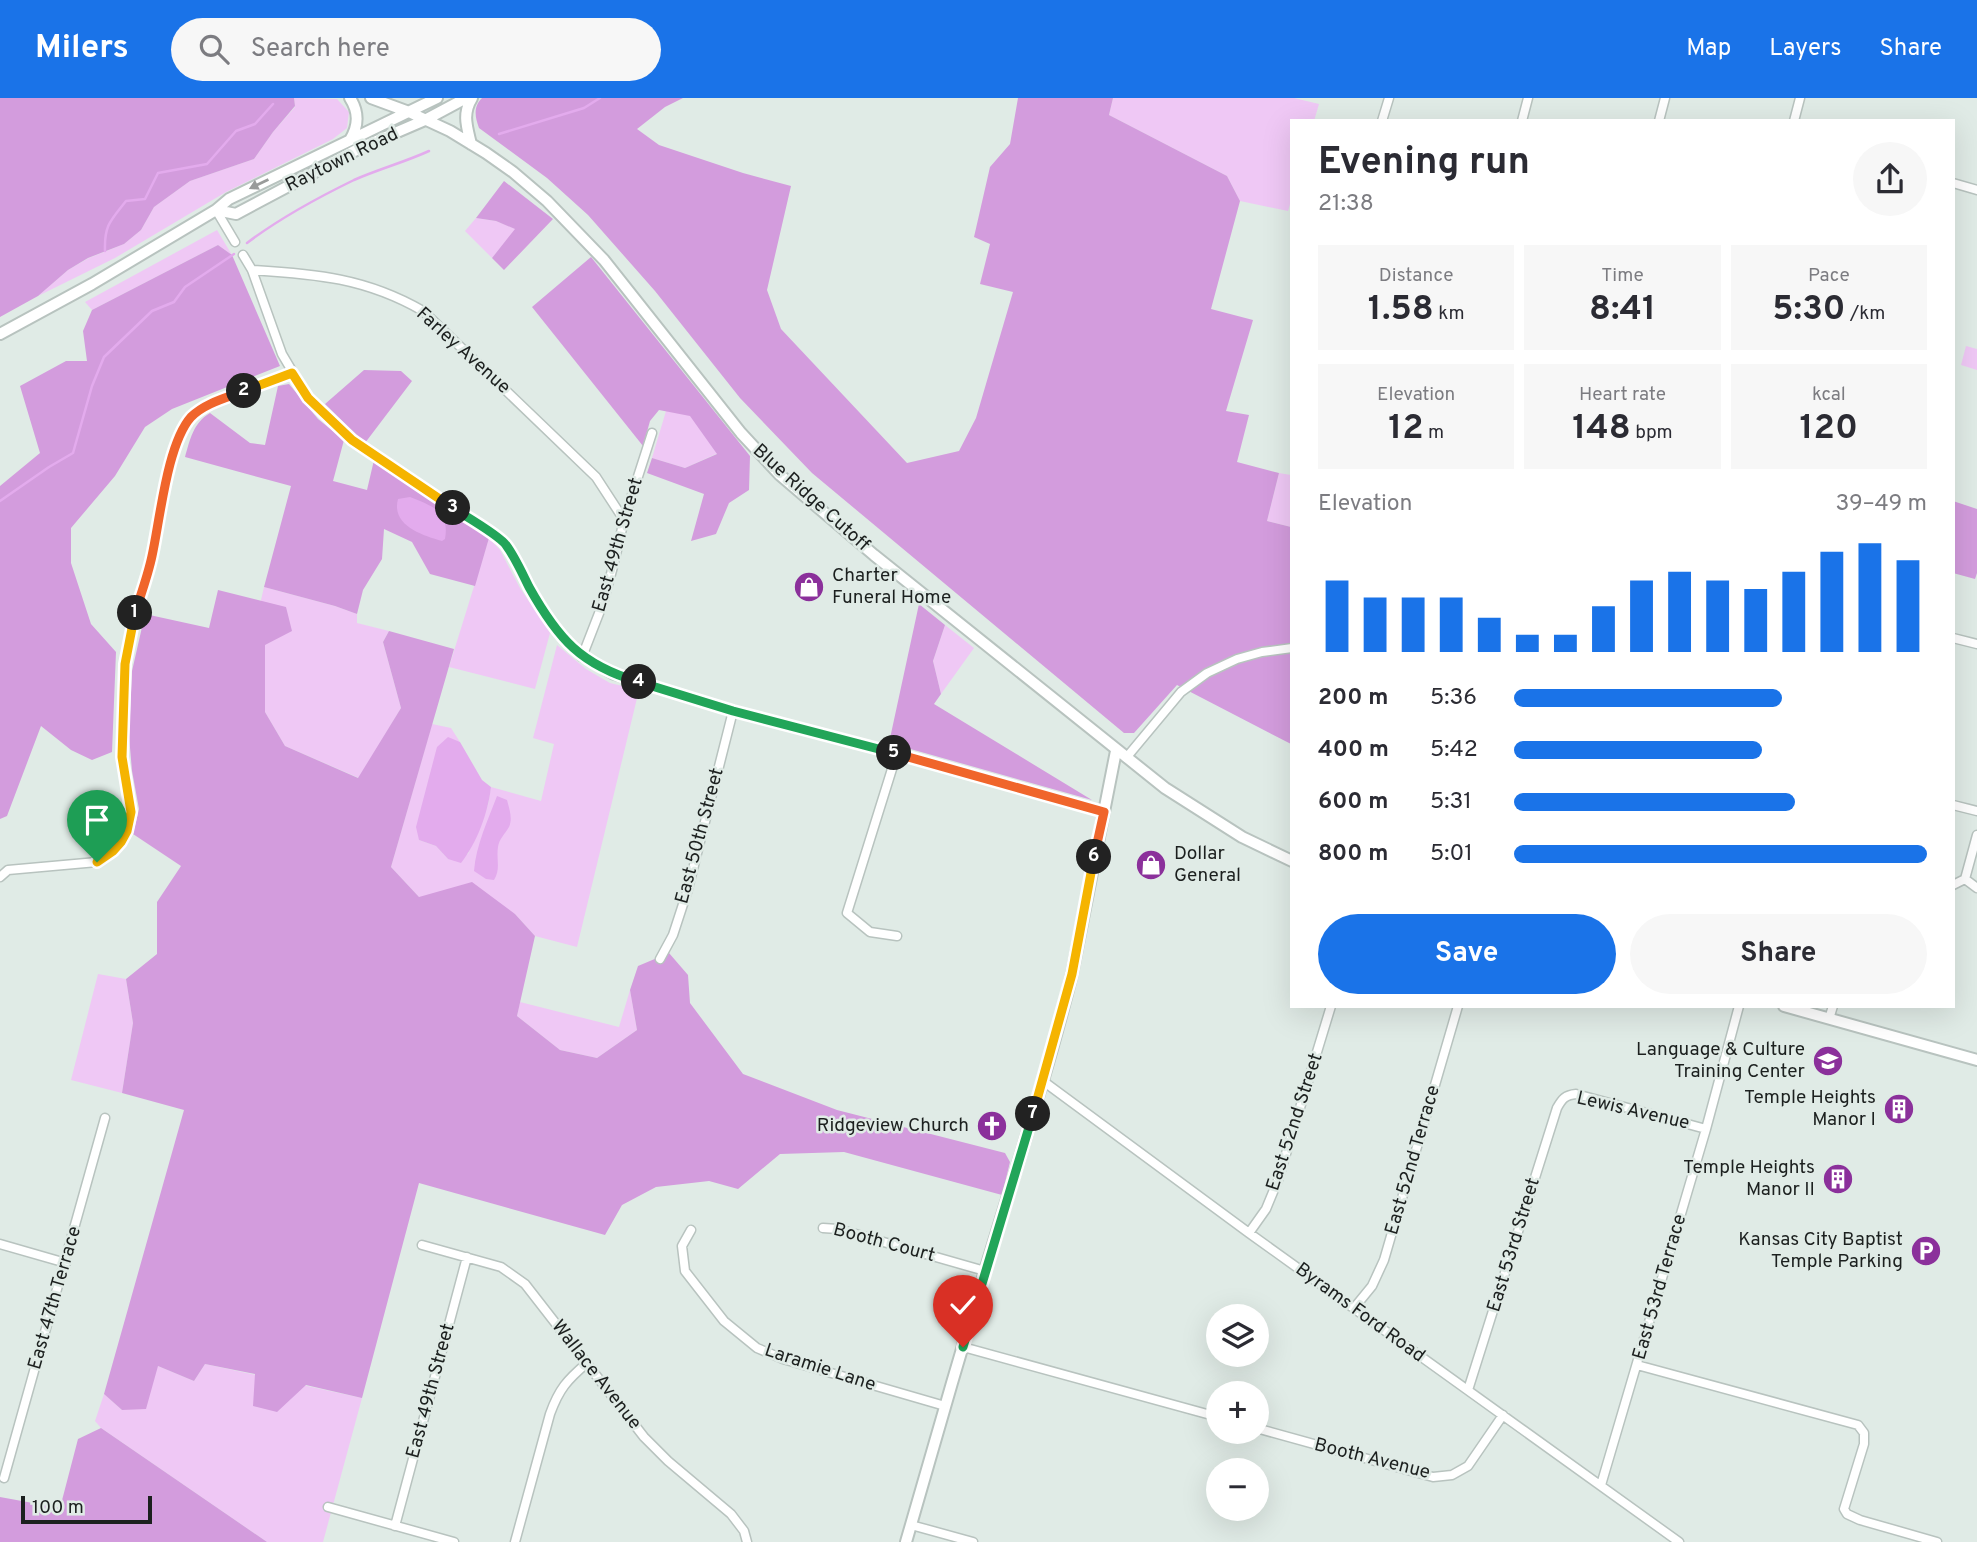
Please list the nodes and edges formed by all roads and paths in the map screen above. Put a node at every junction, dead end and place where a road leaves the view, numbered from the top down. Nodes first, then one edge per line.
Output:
1 (350, 98) edge
2 (371, 98) edge
3 (437, 98) edge
4 (466, 98) edge
5 (472, 98) edge
6 (1389, 98) edge
7 (1528, 98) edge
8 (1665, 98) edge
9 (1800, 98) edge
10 (410, 113) junction
11 (1383, 119) edge
12 (1522, 119) edge
13 (1660, 119) edge
14 (1795, 119) edge
15 (425, 120) junction
16 (350, 140) junction
17 (471, 144) junction
18 (1955, 184) edge
19 (1977, 190) edge
20 (216, 210) junction
21 (235, 242) dead end
22 (243, 256) dead end
23 (252, 271) junction
24 (0, 334) edge
25 (292, 373) junction
26 (652, 433) dead end
27 (624, 520) junction
28 (1955, 638) edge
29 (1977, 644) edge
30 (1290, 648) edge
31 (582, 657) junction
32 (733, 711) junction
33 (1116, 751) junction
34 (897, 753) junction
35 (1126, 758) junction
36 (1955, 806) edge
37 (1977, 811) edge
38 (1104, 812) junction
39 (1977, 835) edge
40 (1290, 860) edge
41 (0, 877) edge
42 (1965, 879) junction
43 (1955, 884) edge
44 (1977, 888) edge
45 (897, 936) dead end
46 (660, 959) dead end
47 (1330, 1008) edge
48 (1457, 1008) edge
49 (1738, 1008) edge
50 (1791, 1008) edge
51 (1832, 1008) edge
52 (1829, 1019) junction
53 (1977, 1060) edge
54 (1043, 1081) junction
55 (1562, 1100) joint
56 (105, 1118) dead end
57 (1706, 1129) junction
58 (823, 1227) dead end
59 (691, 1230) dead end
60 (1249, 1233) junction
61 (0, 1244) edge
62 (422, 1245) dead end
63 (467, 1256) junction
64 (66, 1263) junction
65 (985, 1271) junction
66 (1354, 1308) junction
67 (963, 1347) junction
68 (587, 1363) junction
69 (1637, 1365) junction
70 (1468, 1390) junction
71 (945, 1406) junction
72 (1206, 1414) edge
73 (1503, 1415) junction
74 (1269, 1432) edge
75 (4, 1478) dead end
76 (1601, 1485) junction
77 (328, 1507) dead end
78 (911, 1525) junction
79 (396, 1526) junction
80 (454, 1542) edge
81 (515, 1542) edge
82 (747, 1542) edge
83 (906, 1542) edge
84 (973, 1542) edge
85 (1679, 1542) edge
86 (1937, 1542) edge

1 - 16 main road
2 - 10 main road, Blue Ridge Cutoff
3 - 10 main road, Raytown Road
4 - 15 main road, Raytown Road
5 - 17 main road
6 - 11 street
7 - 12 street
8 - 13 street
9 - 14 street
10 - 15 main road, Blue Ridge Cutoff
10 - 16 main road, Raytown Road
15 - 17 main road, Blue Ridge Cutoff
15 - 20 main road, Raytown Road
16 -> 20 main road, Raytown Road
17 - 33 main road, Blue Ridge Cutoff
18 - 19 street
20 - 21 street
20 - 24 main road, Raytown Road
22 - 23 street
23 - 25 street
23 - 27 street, Farley Avenue
25 - 31 street
25 - 41 street
26 - 27 street, East 49th Street
27 - 31 street, East 49th Street
28 - 29 street
30 - 35 street
31 - 32 street
32 - 34 street
32 - 46 street, East 50th Street
33 - 35 main road, Blue Ridge Cutoff
33 - 38 main road
34 - 38 street
34 - 45 street
35 - 40 main road, Blue Ridge Cutoff
36 - 37 street
38 - 54 main road
39 - 42 street
42 - 43 street
42 - 44 street
47 - 60 street, East 52nd Street
48 - 66 street, East 52nd Terrace
49 - 57 street, East 53rd Terrace
50 - 52 main road
51 - 52 street
52 - 53 main road
54 - 60 street, Byrams Ford Road
54 - 65 main road
55 - 57 street, Lewis Avenue
55 - 70 street, East 53rd Street
56 - 64 street, East 47th Terrace
57 - 69 street, East 53rd Terrace
58 - 65 street, Booth Court
59 - 71 street, Laramie Lane
60 - 66 street, Byrams Ford Road
61 - 64 street
62 - 63 street, Wallace Avenue
63 - 68 street, Wallace Avenue
63 - 79 street, East 49th Street
64 - 75 street, East 47th Terrace
65 - 67 main road
66 - 70 street, Byrams Ford Road
67 - 71 main road
67 - 72 street
68 - 81 street
68 - 82 street, Wallace Avenue
69 - 76 street, East 53rd Terrace
69 - 86 street
70 - 73 street, Byrams Ford Road
71 - 78 main road
73 - 74 street, Booth Avenue
73 - 76 street, Byrams Ford Road
76 - 85 street, Byrams Ford Road
77 - 79 street
78 - 83 main road
78 - 84 street
79 - 80 street

